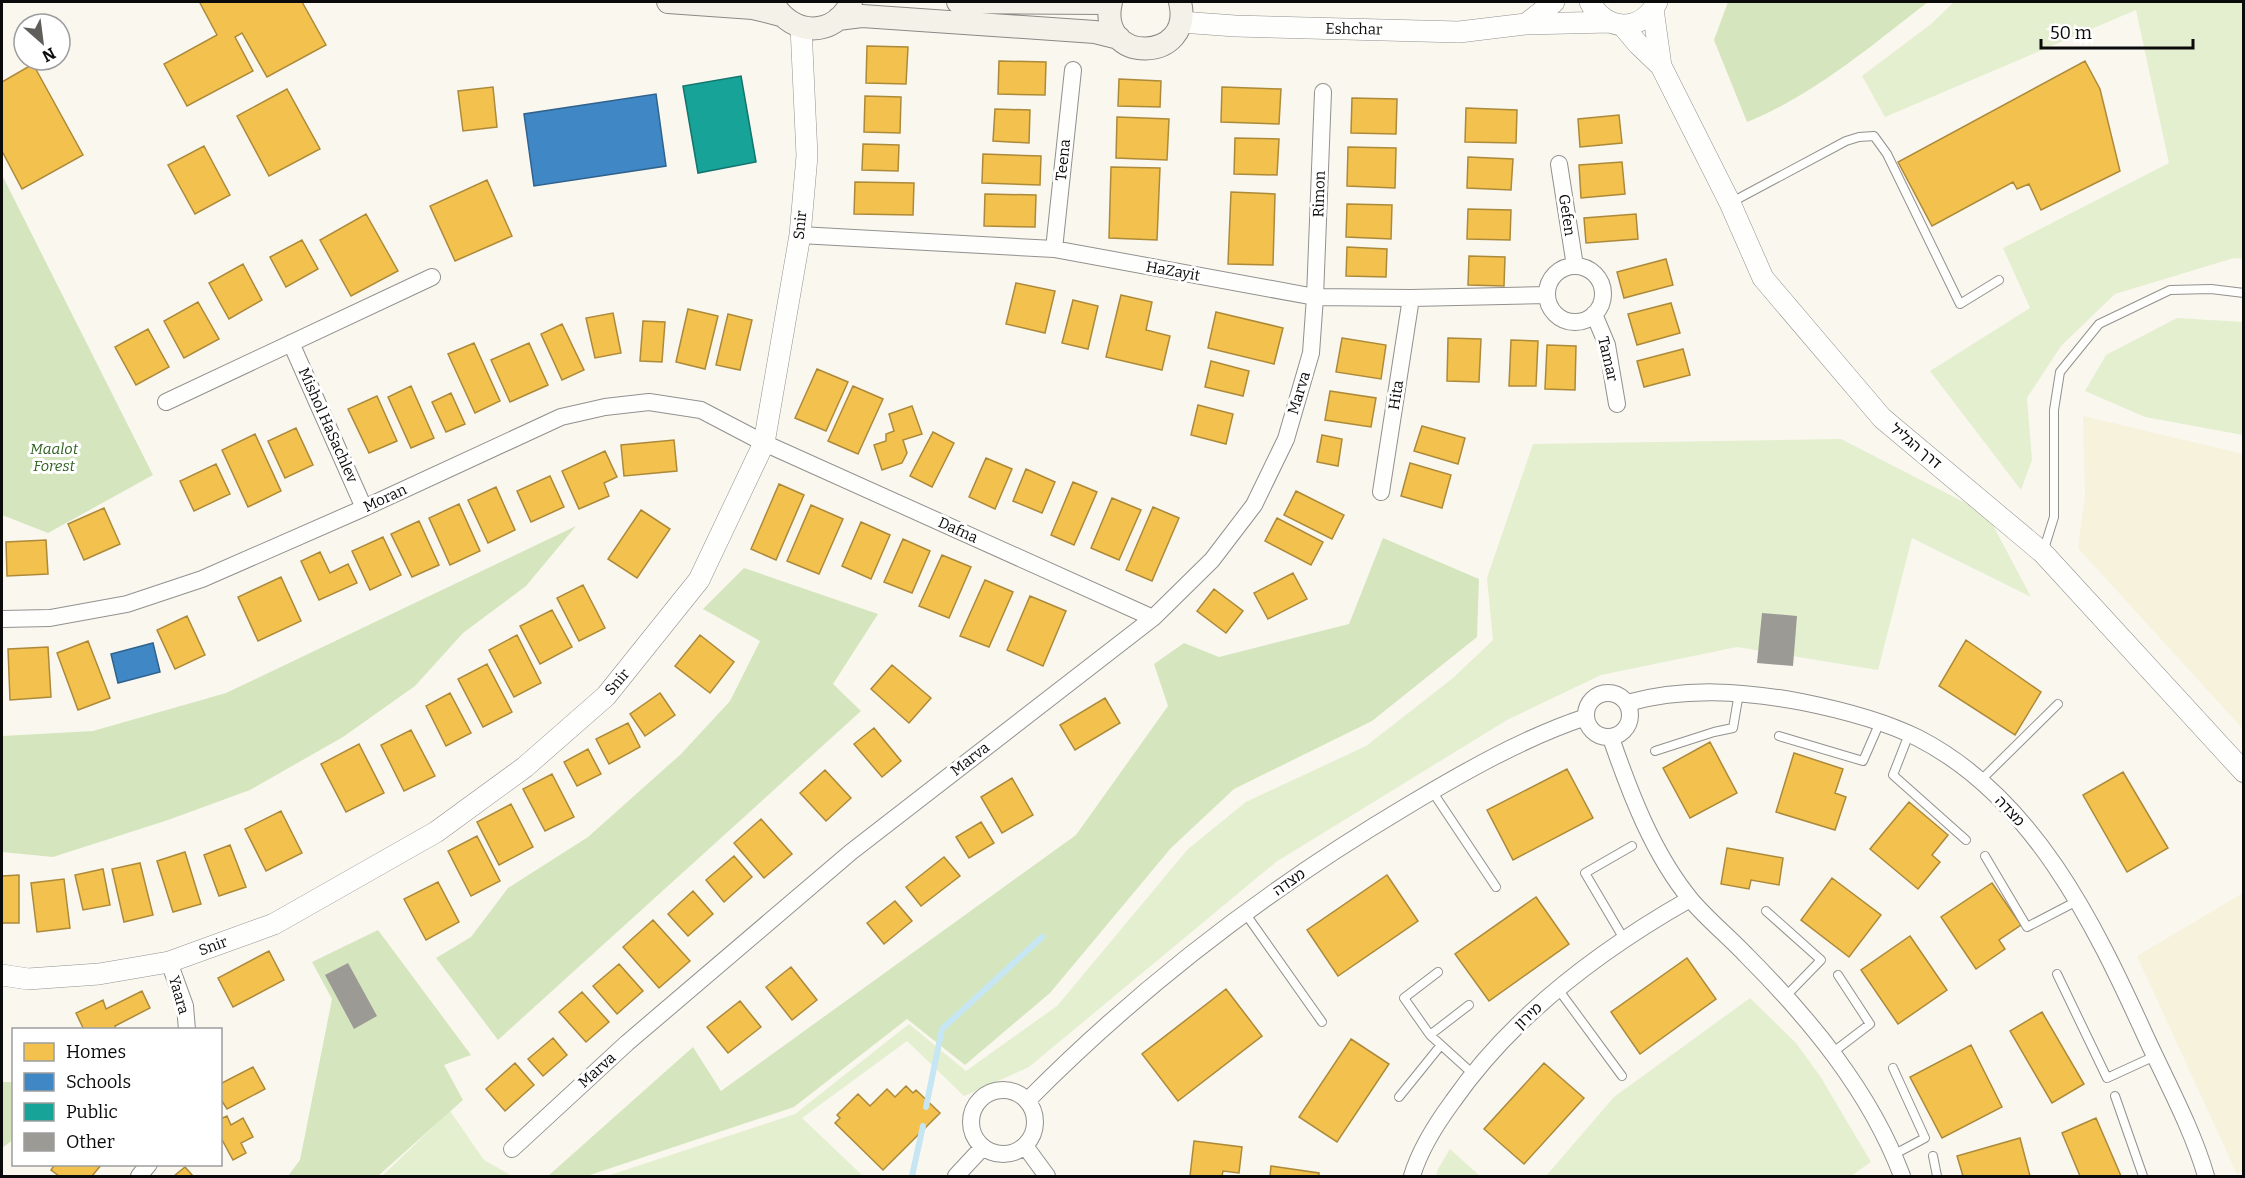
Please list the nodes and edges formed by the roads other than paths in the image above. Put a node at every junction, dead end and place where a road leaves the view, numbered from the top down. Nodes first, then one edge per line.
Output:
1 (668, 2) edge
2 (958, 2) edge
3 (1110, 2) edge
4 (1554, 2) edge
5 (1590, 2) edge
6 (1655, 5) edge
7 (776, 8) edge
8 (844, 10) edge
9 (1180, 12) edge
10 (1526, 24) junction
11 (1616, 24) junction
12 (801, 27) junction
13 (1119, 38) junction
14 (1661, 66) junction
15 (1072, 70) dead end
16 (1323, 92) dead end
17 (1559, 164) dead end
18 (1730, 204) junction
19 (800, 235) junction
20 (1054, 249) junction
21 (1575, 266) junction
22 (432, 277) dead end
23 (1999, 280) dead end
24 (2244, 293) edge
25 (1547, 296) junction
26 (1315, 297) junction
27 (1411, 298) junction
28 (1594, 314) junction
29 (291, 343) junction
30 (166, 402) dead end
31 (1617, 404) dead end
32 (764, 443) junction
33 (1381, 492) dead end
34 (364, 508) junction
35 (2043, 553) junction
36 (1153, 618) junction
37 (2, 619) edge
38 (1739, 693) junction
39 (1627, 703) junction
40 (2058, 704) dead end
41 (1586, 717) junction
42 (1880, 722) junction
43 (1909, 734) junction
44 (1779, 736) dead end
45 (1611, 738) junction
46 (1654, 751) dead end
47 (2244, 772) edge
48 (1980, 781) junction
49 (1432, 791) junction
50 (1966, 840) dead end
51 (1632, 846) dead end
52 (1985, 856) dead end
53 (1496, 887) dead end
54 (1690, 899) junction
55 (2077, 901) junction
56 (1767, 911) dead end
57 (1245, 913) junction
58 (1624, 939) junction
59 (169, 962) junction
60 (1438, 972) dead end
61 (2057, 974) dead end
62 (2, 975) edge
63 (1838, 975) dead end
64 (1558, 989) junction
65 (1785, 997) junction
66 (1469, 1005) dead end
67 (1322, 1022) dead end
68 (187, 1028) edge
69 (1430, 1035) junction
70 (1441, 1045) junction
71 (1832, 1053) junction
72 (2155, 1056) junction
73 (1893, 1068) dead end
74 (1473, 1074) junction
75 (1622, 1076) dead end
76 (2115, 1096) dead end
77 (1399, 1097) dead end
78 (1028, 1100) junction
79 (1025, 1146) junction
80 (983, 1147) junction
81 (512, 1149) dead end
82 (1893, 1155) junction
83 (1933, 1156) dead end
84 (956, 1176) edge
85 (1047, 1176) edge
86 (1412, 1176) edge
87 (1902, 1176) edge
88 (1937, 1176) edge
89 (2143, 1176) edge
90 (2206, 1176) edge

1 - 7 main road
2 - 3 main road
3 - 13 main road
4 - 10 street
5 - 11 street, דרך הגליל
6 - 11 street
6 - 14 street, דרך הגליל
7 - 12 main road
8 - 12 main road
8 - 13 main road
9 - 10 street, Eshchar
9 - 13 main road
10 - 11 street, Eshchar
11 - 14 street, דרך הגליל
12 - 19 street, Snir
14 - 18 street, דרך הגליל
15 - 20 street, Teena
16 - 26 street, Rimon
17 - 21 street, Gefen
18 - 23 lane
18 - 35 street, דרך הגליל
19 - 20 street, HaZayit
19 - 32 street, Snir
20 - 26 street, HaZayit
21 - 25 street
21 - 28 street
22 - 29 street
24 - 35 lane
25 - 27 street, HaZayit
25 - 28 street
26 - 27 street, HaZayit
26 - 36 street, Marva
27 - 33 street, Hita
28 - 31 street, Tamar
29 - 30 street
29 - 34 street, Mishol HaSachlev
32 - 34 street, Moran
32 - 36 street, Dafna
32 - 59 street, Snir
34 - 37 street, Moran
35 - 47 street, דרך הגליל
36 - 81 street, Marva
38 - 39 street, מצדה
38 - 42 street, מצדה
38 - 46 lane
39 - 41 street
39 - 45 street
40 - 48 lane
41 - 45 street
41 - 49 street, מצדה
42 - 43 street, מצדה
42 - 44 lane
43 - 48 street, מצדה
43 - 50 lane
45 - 54 street
48 - 55 street, מצדה
49 - 53 lane
49 - 57 street, מצדה
51 - 58 lane
52 - 55 lane
54 - 58 street, מירון
54 - 65 street
55 - 72 street, מצדה
56 - 65 lane
57 - 67 lane
57 - 78 street, מצדה
58 - 64 street, מירון
59 - 62 street, Snir
59 - 68 street, Yaara
60 - 69 lane
61 - 72 lane
63 - 71 lane
64 - 74 street, מירון
64 - 75 lane
65 - 71 street
66 - 69 lane
69 - 70 lane
70 - 74 lane
70 - 77 lane
71 - 82 street
72 - 90 street, מצדה
73 - 82 lane
74 - 86 street, מירון
76 - 89 lane
78 - 79 street
78 - 80 street
79 - 80 street
79 - 85 street
80 - 84 street
82 - 87 street
83 - 88 lane

